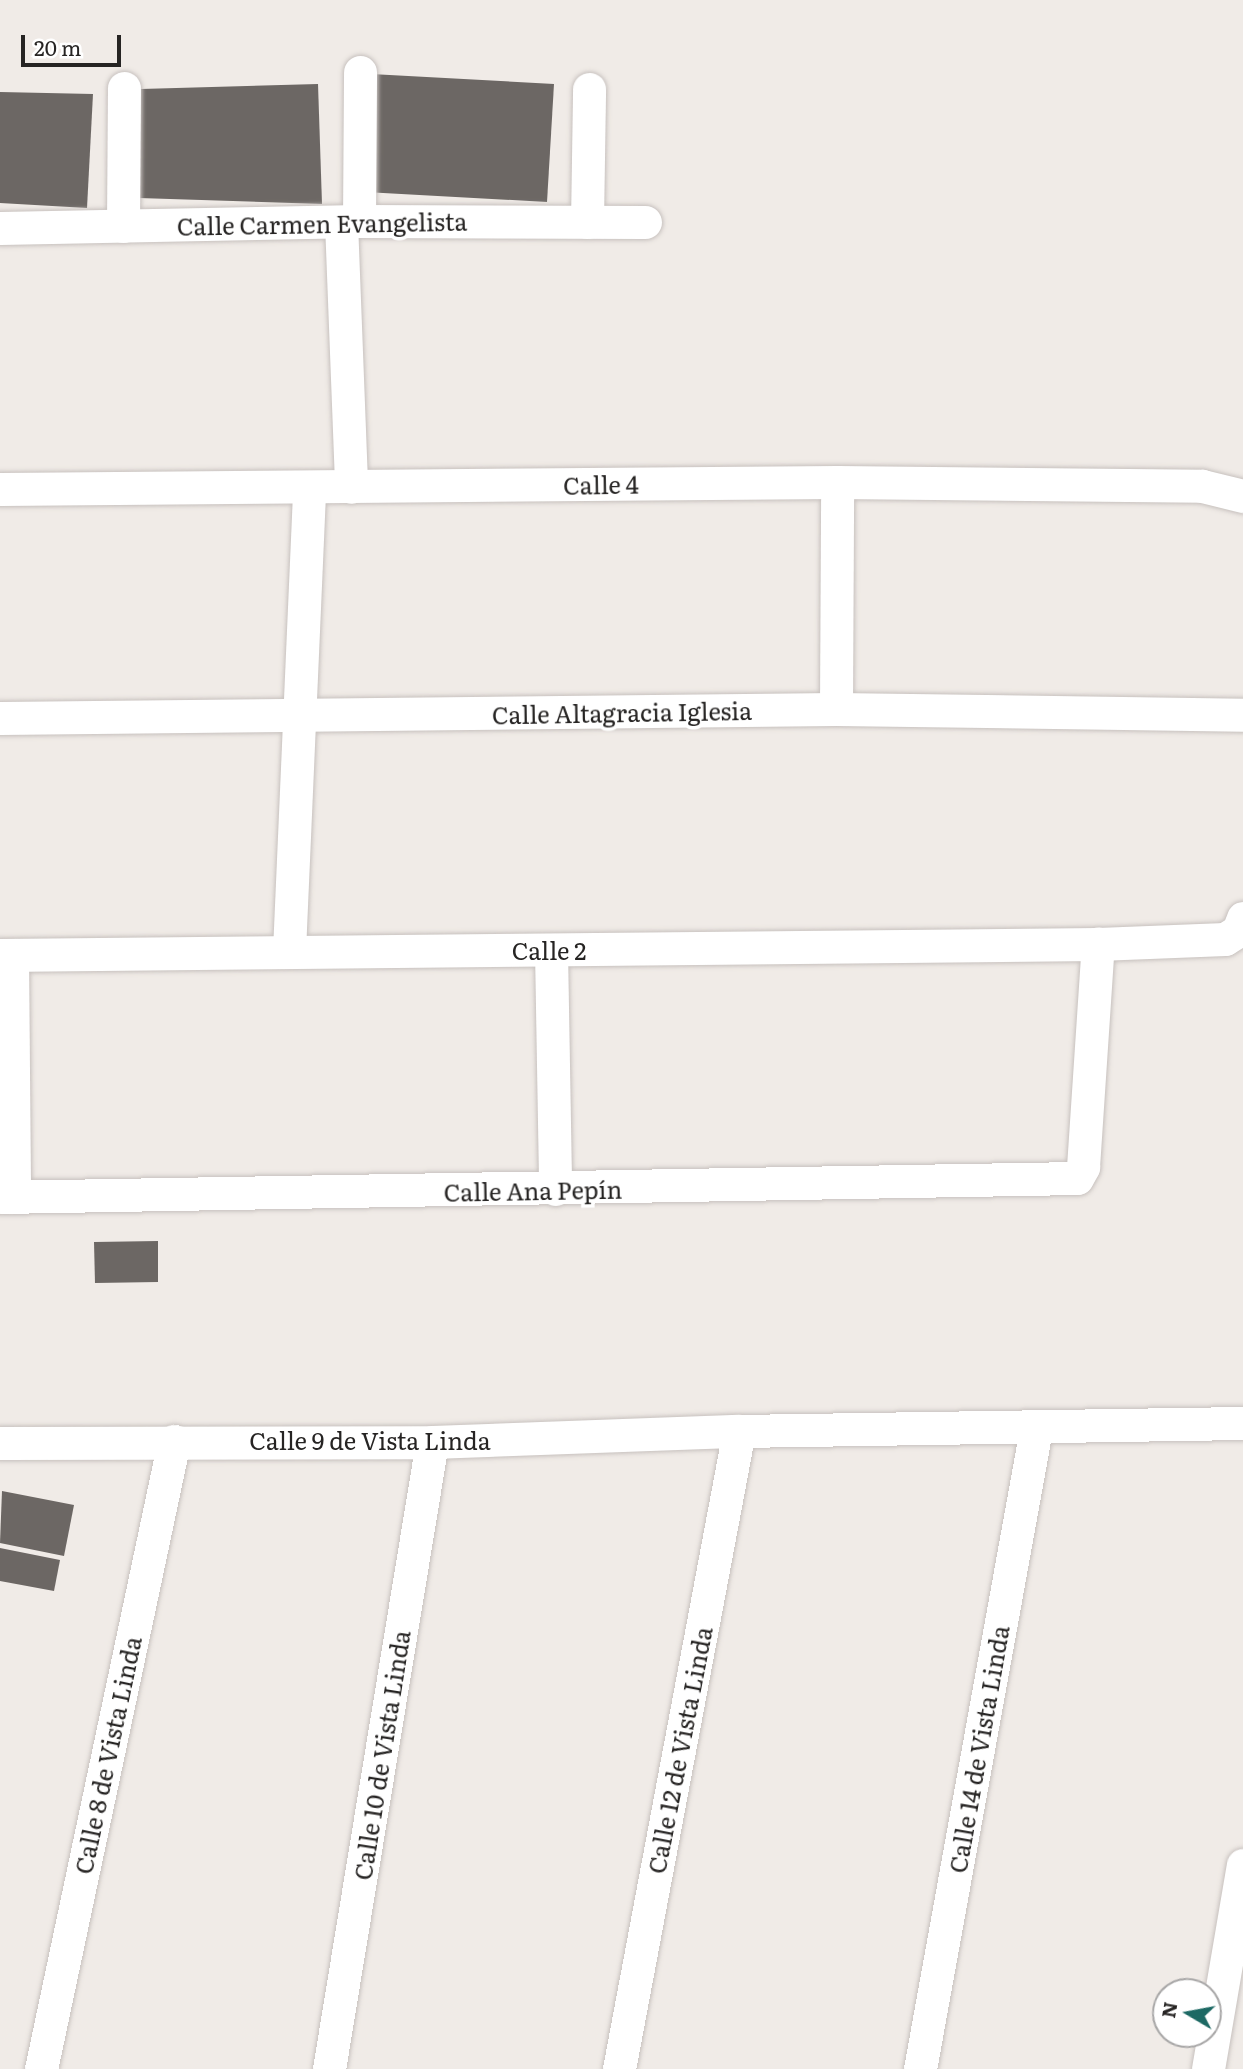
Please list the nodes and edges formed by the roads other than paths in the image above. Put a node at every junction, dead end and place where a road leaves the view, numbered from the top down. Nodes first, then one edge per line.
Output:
1 (360, 72) dead end
2 (124, 88) dead end
3 (589, 89) dead end
4 (350, 222) junction
5 (587, 222) junction
6 (645, 222) dead end
7 (122, 226) junction
8 (0, 228) edge
9 (837, 482) junction
10 (351, 487) junction
11 (0, 489) edge
12 (309, 489) junction
13 (1243, 496) edge
14 (836, 709) junction
15 (1243, 715) edge
16 (298, 717) junction
17 (0, 719) edge
18 (1243, 918) edge
19 (1098, 944) junction
20 (551, 950) junction
21 (289, 951) junction
22 (6, 955) edge
23 (555, 1189) junction
24 (7, 1197) edge
25 (1243, 1423) edge
26 (1036, 1429) junction
27 (739, 1431) junction
28 (174, 1441) junction
29 (432, 1442) junction
30 (0, 1443) edge
31 (1243, 1865) edge
32 (41, 2069) edge
33 (329, 2069) edge
34 (619, 2069) edge
35 (920, 2069) edge
36 (1208, 2069) edge

1 - 4 street
2 - 7 street
3 - 5 street
4 - 5 street, Calle Carmen Evangelista
4 - 7 street, Calle Carmen Evangelista
4 - 10 street
5 - 6 street, Calle Carmen Evangelista
7 - 8 street, Calle Carmen Evangelista
9 - 10 street, Calle 4
9 - 13 street, Calle 4
9 - 14 street
10 - 12 street, Calle 4
11 - 12 street, Calle 4
12 - 16 street
14 - 15 street, Calle Altagracia Iglesia
14 - 16 street, Calle Altagracia Iglesia
16 - 17 street, Calle Altagracia Iglesia
16 - 21 street
18 - 19 street, Calle 2
19 - 20 street, Calle 2
19 - 23 street, Calle Ana Pepín
20 - 21 street, Calle 2
20 - 23 street
21 - 22 street, Calle 2
22 - 24 street
23 - 24 street, Calle Ana Pepín
25 - 26 street, Calle 9 de Vista Linda
26 - 27 street, Calle 9 de Vista Linda
26 - 35 street, Calle 14 de Vista Linda
27 - 29 street, Calle 9 de Vista Linda
27 - 34 street, Calle 12 de Vista Linda
28 - 29 street, Calle 9 de Vista Linda
28 - 30 street, Calle 9 de Vista Linda
28 - 32 street, Calle 8 de Vista Linda
29 - 33 street, Calle 10 de Vista Linda
31 - 36 street

